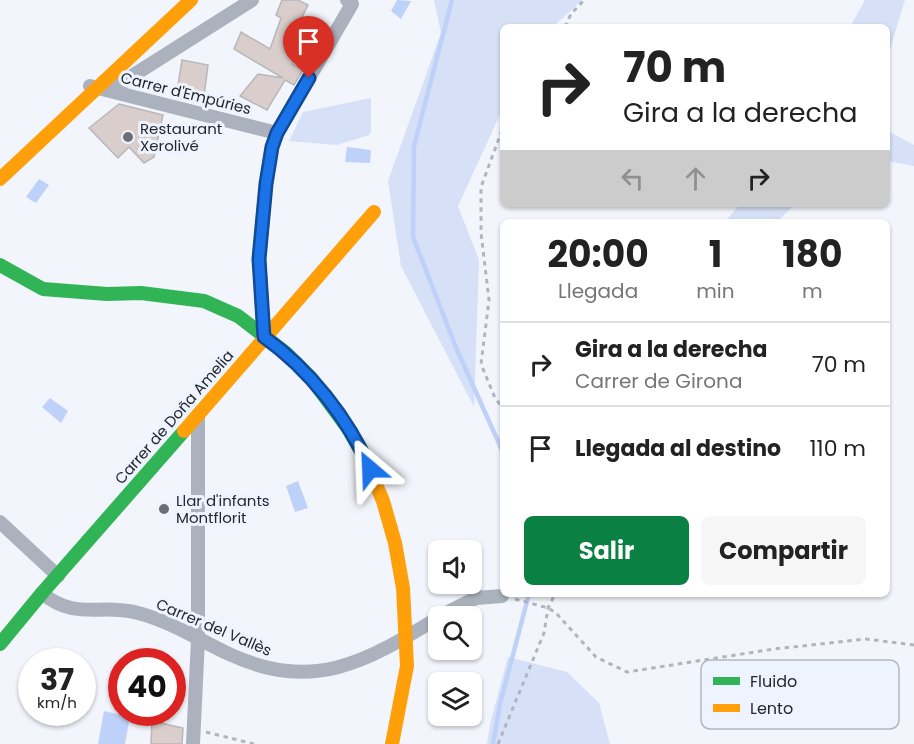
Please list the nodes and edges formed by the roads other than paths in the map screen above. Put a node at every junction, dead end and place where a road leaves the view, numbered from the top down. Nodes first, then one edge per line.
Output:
1 (174, 0) edge
2 (191, 0) edge
3 (252, 0) edge
4 (350, 2) edge
5 (97, 88) junction
6 (277, 133) junction
7 (0, 162) edge
8 (1, 178) edge
9 (374, 212) dead end
10 (0, 265) edge
11 (264, 337) junction
12 (198, 416) junction
13 (0, 522) edge
14 (58, 576) junction
15 (42, 593) junction
16 (500, 596) edge
17 (460, 606) edge
18 (428, 624) edge
19 (406, 637) junction
20 (198, 639) junction
21 (0, 644) edge
22 (193, 744) edge
23 (392, 744) edge

1 - 5 street
2 - 5 street
3 - 5 street
4 - 6 street
5 - 6 street, Carrer d'Empúries
5 - 7 street
5 - 8 street
6 - 11 street
9 - 11 street, Carrer de Doña Amelia
10 - 11 street
11 - 12 street, Carrer de Doña Amelia
11 - 19 street
12 - 14 street, Carrer de Doña Amelia
12 - 20 street
13 - 14 street
14 - 15 street, Carrer de Doña Amelia
15 - 20 street, Carrer del Vallès
15 - 21 street, Carrer de Doña Amelia
16 - 17 street, Carrer del Vallès
18 - 19 street, Carrer del Vallès
19 - 20 street, Carrer del Vallès
19 - 23 street
20 - 22 street

